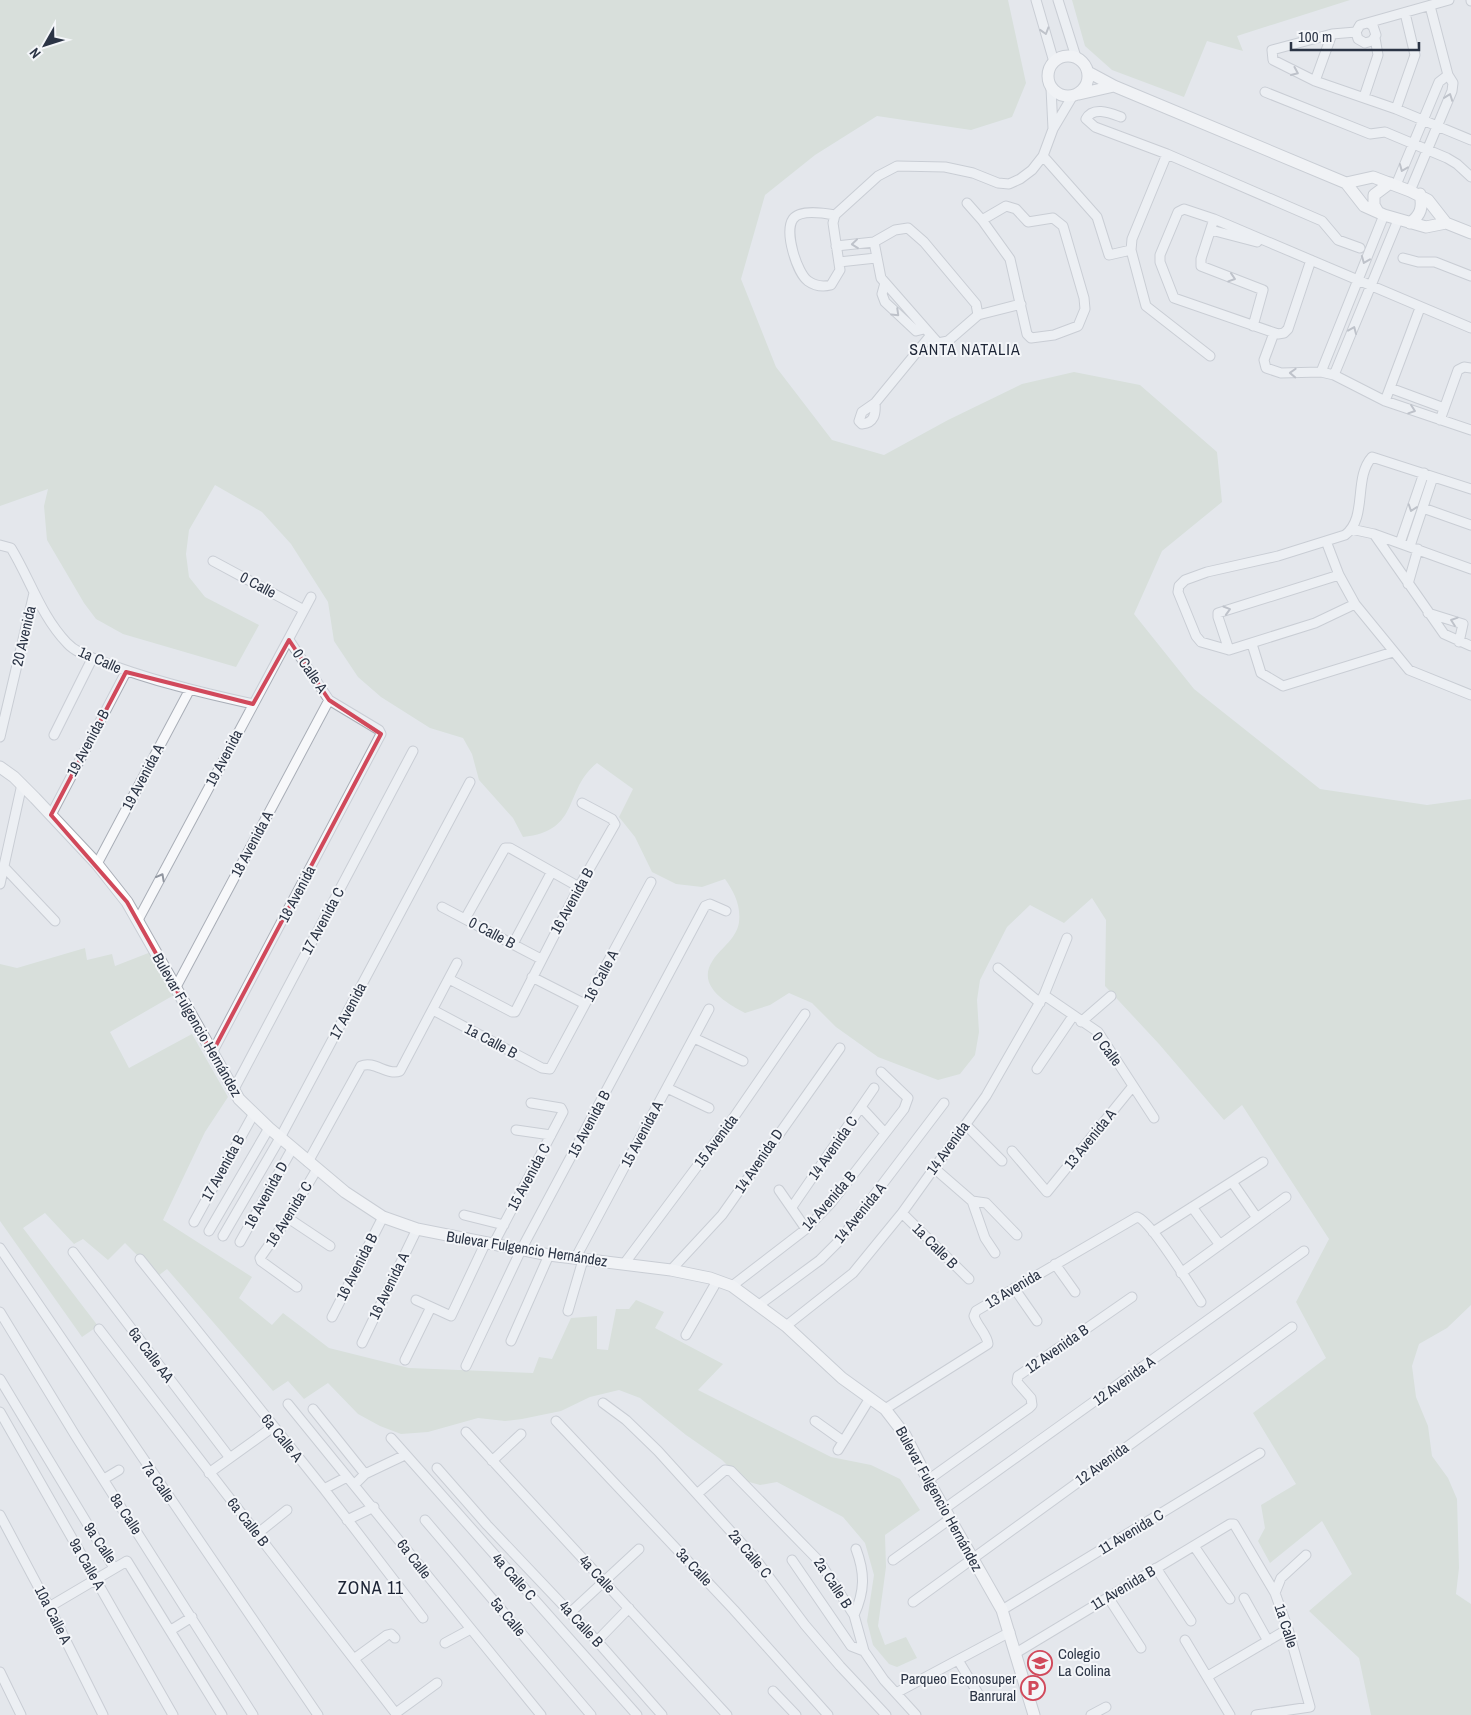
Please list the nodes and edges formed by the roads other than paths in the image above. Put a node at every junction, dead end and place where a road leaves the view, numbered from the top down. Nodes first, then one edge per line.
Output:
1 (1036, 0) edge
2 (1058, 0) edge
3 (1449, 0) edge
4 (1430, 6) junction
5 (1405, 13) junction
6 (1368, 23) junction
7 (1356, 32) junction
8 (1332, 34) junction
9 (1374, 38) junction
10 (1076, 57) junction
11 (1054, 62) junction
12 (1088, 72) junction
13 (1448, 75) junction
14 (1316, 81) junction
15 (1114, 86) junction
16 (1051, 88) junction
17 (1265, 92) dead end
18 (1075, 96) junction
19 (1364, 97) junction
20 (1396, 109) junction
21 (1121, 117) dead end
22 (1423, 120) junction
23 (1438, 126) junction
24 (1053, 129) junction
25 (1471, 138) edge
26 (1413, 144) junction
27 (1427, 150) junction
28 (1167, 154) junction
29 (1043, 156) junction
30 (1471, 177) edge
31 (1346, 184) junction
32 (1393, 184) junction
33 (1415, 192) junction
34 (967, 203) dead end
35 (1381, 213) junction
36 (834, 215) junction
37 (1214, 219) junction
38 (982, 220) junction
39 (1404, 222) junction
40 (1446, 223) junction
41 (1211, 230) junction
42 (1471, 233) edge
43 (874, 242) junction
44 (836, 246) junction
45 (1284, 248) junction
46 (1360, 248) dead end
47 (1131, 250) junction
48 (876, 258) junction
49 (1403, 258) dead end
50 (1310, 260) junction
51 (839, 262) junction
52 (1471, 276) edge
53 (1357, 280) junction
54 (1372, 286) junction
55 (1021, 304) junction
56 (1420, 308) junction
57 (978, 315) junction
58 (1253, 326) junction
59 (1471, 328) edge
60 (1274, 333) junction
61 (930, 336) junction
62 (1210, 356) dead end
63 (1470, 364) edge
64 (1321, 372) junction
65 (1334, 375) junction
66 (1390, 388) junction
67 (1385, 401) junction
68 (875, 404) dead end
69 (1444, 408) junction
70 (1440, 420) junction
71 (1471, 430) edge
72 (1424, 474) junction
73 (1434, 477) junction
74 (1471, 489) edge
75 (1422, 508) junction
76 (1471, 525) edge
77 (1351, 529) junction
78 (1374, 534) junction
79 (1326, 541) junction
80 (1400, 543) junction
81 (0, 544) edge
82 (1414, 548) junction
83 (212, 561) dead end
84 (1471, 569) edge
85 (1339, 575) junction
86 (1408, 584) junction
87 (34, 594) junction
88 (311, 597) dead end
89 (1354, 604) junction
90 (304, 610) junction
91 (1428, 612) junction
92 (288, 640) junction
93 (1459, 642) junction
94 (1252, 644) junction
95 (1471, 646) edge
96 (1229, 650) junction
97 (1393, 652) junction
98 (92, 659) junction
99 (126, 672) junction
100 (189, 690) junction
101 (1471, 695) edge
102 (329, 700) junction
103 (253, 704) junction
104 (381, 734) joint
105 (54, 735) dead end
106 (0, 738) edge
107 (413, 751) dead end
108 (0, 767) edge
109 (470, 782) dead end
110 (22, 784) junction
111 (582, 803) dead end
112 (51, 815) junction
113 (97, 864) junction
114 (4, 867) junction
115 (551, 873) junction
116 (651, 882) dead end
117 (0, 884) edge
118 (579, 887) junction
119 (442, 907) dead end
120 (726, 911) dead end
121 (465, 918) junction
122 (138, 920) junction
123 (55, 921) dead end
124 (1067, 938) dead end
125 (512, 944) junction
126 (541, 958) junction
127 (456, 963) dead end
128 (998, 968) dead end
129 (532, 977) junction
130 (449, 980) junction
131 (176, 987) junction
132 (1111, 996) dead end
133 (1042, 999) junction
134 (585, 1004) junction
135 (710, 1009) dead end
136 (433, 1010) junction
137 (805, 1014) dead end
138 (1073, 1016) junction
139 (1081, 1022) junction
140 (694, 1038) junction
141 (840, 1048) dead end
142 (212, 1053) junction
143 (743, 1061) dead end
144 (550, 1069) joint
145 (1037, 1069) dead end
146 (881, 1072) dead end
147 (1133, 1086) junction
148 (667, 1088) junction
149 (874, 1088) dead end
150 (233, 1091) junction
151 (531, 1103) dead end
152 (944, 1103) dead end
153 (862, 1107) junction
154 (709, 1108) dead end
155 (253, 1115) junction
156 (1154, 1118) dead end
157 (966, 1124) junction
158 (269, 1128) junction
159 (516, 1130) dead end
160 (884, 1132) junction
161 (551, 1135) junction
162 (280, 1138) junction
163 (292, 1149) junction
164 (1012, 1151) dead end
165 (1002, 1161) dead end
166 (1263, 1162) dead end
167 (312, 1166) junction
168 (934, 1168) junction
169 (1232, 1182) junction
170 (779, 1190) dead end
171 (1286, 1197) dead end
172 (972, 1201) junction
173 (792, 1207) junction
174 (1192, 1207) junction
175 (902, 1213) junction
176 (383, 1216) junction
177 (464, 1216) dead end
178 (288, 1218) junction
179 (1257, 1218) junction
180 (194, 1222) dead end
181 (504, 1224) junction
182 (417, 1229) junction
183 (806, 1230) junction
184 (209, 1231) dead end
185 (1153, 1232) junction
186 (1017, 1235) dead end
187 (223, 1236) dead end
188 (240, 1242) dead end
189 (489, 1245) junction
190 (1220, 1245) junction
191 (330, 1246) dead end
192 (0, 1248) edge
193 (521, 1250) junction
194 (73, 1252) dead end
195 (1304, 1252) dead end
196 (995, 1253) dead end
197 (549, 1255) junction
198 (140, 1259) dead end
199 (579, 1259) junction
200 (624, 1264) junction
201 (1055, 1264) junction
202 (672, 1270) junction
203 (1181, 1273) junction
204 (969, 1279) dead end
205 (718, 1281) junction
206 (732, 1286) junction
207 (297, 1287) dead end
208 (1014, 1288) junction
209 (1075, 1292) dead end
210 (1132, 1297) dead end
211 (416, 1300) dead end
212 (1201, 1302) dead end
213 (759, 1304) junction
214 (431, 1307) junction
215 (568, 1311) dead end
216 (0, 1312) edge
217 (332, 1317) dead end
218 (1037, 1321) dead end
219 (786, 1326) junction
220 (1292, 1327) dead end
221 (99, 1329) dead end
222 (686, 1336) dead end
223 (511, 1341) dead end
224 (362, 1343) dead end
225 (405, 1360) dead end
226 (466, 1366) dead end
227 (0, 1379) edge
228 (870, 1398) junction
229 (603, 1403) dead end
230 (288, 1404) dead end
231 (313, 1409) dead end
232 (885, 1409) junction
233 (0, 1412) edge
234 (556, 1421) dead end
235 (815, 1421) dead end
236 (273, 1427) junction
237 (466, 1432) dead end
238 (521, 1434) dead end
239 (391, 1438) dead end
240 (843, 1441) junction
241 (838, 1450) dead end
242 (1260, 1453) dead end
243 (405, 1455) junction
244 (230, 1458) junction
245 (492, 1461) junction
246 (437, 1468) dead end
247 (119, 1470) dead end
248 (209, 1473) junction
249 (366, 1474) junction
250 (347, 1477) junction
251 (104, 1480) junction
252 (928, 1480) junction
253 (354, 1485) junction
254 (324, 1489) junction
255 (697, 1494) junction
256 (374, 1508) junction
257 (287, 1510) dead end
258 (947, 1514) junction
259 (0, 1515) edge
260 (347, 1520) junction
261 (424, 1520) dead end
262 (257, 1534) junction
263 (1194, 1546) junction
264 (639, 1549) dead end
265 (856, 1549) dead end
266 (1306, 1555) dead end
267 (971, 1558) junction
268 (792, 1560) dead end
269 (893, 1560) dead end
270 (114, 1568) junction
271 (1156, 1568) junction
272 (96, 1580) junction
273 (604, 1582) junction
274 (1275, 1593) junction
275 (1108, 1597) junction
276 (1244, 1598) dead end
277 (1230, 1599) dead end
278 (913, 1602) dead end
279 (49, 1606) junction
280 (629, 1608) junction
281 (1002, 1610) junction
282 (571, 1612) junction
283 (854, 1615) junction
284 (192, 1617) junction
285 (423, 1618) dead end
286 (1191, 1621) dead end
287 (1288, 1629) junction
288 (171, 1630) junction
289 (469, 1630) junction
290 (1010, 1632) junction
291 (395, 1638) dead end
292 (1186, 1640) dead end
293 (597, 1641) junction
294 (1268, 1641) junction
295 (445, 1643) dead end
296 (1141, 1648) dead end
297 (864, 1651) junction
298 (1016, 1653) junction
299 (354, 1659) junction
300 (958, 1660) junction
301 (0, 1672) edge
302 (1208, 1676) junction
303 (437, 1682) dead end
304 (3, 1686) edge
305 (774, 1691) dead end
306 (896, 1693) junction
307 (979, 1696) dead end
308 (1106, 1707) dead end
309 (396, 1714) edge
310 (21, 1715) edge
311 (103, 1715) edge
312 (173, 1715) edge
313 (222, 1715) edge
314 (253, 1715) edge
315 (318, 1715) edge
316 (541, 1715) edge
317 (591, 1715) edge
318 (637, 1715) edge
319 (662, 1715) edge
320 (727, 1715) edge
321 (796, 1715) edge
322 (828, 1715) edge
323 (886, 1715) edge
324 (916, 1715) edge
325 (1034, 1715) edge
326 (1092, 1715) edge
327 (1230, 1715) edge
328 (1256, 1715) edge

1 -> 11 street
2 - 10 street
3 - 4 street
4 - 5 street
4 - 13 street
5 - 6 street
5 - 20 street
6 - 7 street
6 - 9 street
7 - 8 street
7 - 9 street
8 - 14 street
8 -> 14 street
9 - 19 street
10 - 11 street
10 - 12 street
11 - 16 street
12 - 15 street
12 - 18 street
13 - 22 street
23 -> 13 street
14 - 19 street
15 - 18 street
15 - 31 street
16 - 18 street
16 - 24 street
17 - 26 street
18 - 24 street
19 - 20 street
20 - 22 street
21 - 28 street
22 - 23 street
22 - 26 street
23 - 25 street
23 - 27 street
24 - 29 street
26 - 27 street
26 -> 32 street
27 - 30 street
27 - 33 street
28 - 46 street
28 - 47 street
29 - 36 street
29 - 47 street
31 - 32 street
31 - 35 street
32 - 33 street
32 - 35 street
33 - 39 street
33 - 40 street
34 - 38 street
35 - 39 street
35 -> 53 street
36 - 44 street
36 - 51 street
37 - 41 street
37 - 45 street
37 - 58 street
38 - 55 street
38 - 55 street
39 - 40 street
39 - 54 street
40 - 42 street
41 - 45 street
41 -> 58 street
43 -> 44 street
43 - 48 street
43 - 57 street
44 - 51 street
45 - 50 street
47 - 62 street
48 - 51 street
48 - 61 street
49 - 52 street
50 - 53 street
50 - 60 street
53 - 54 street
53 - 64 street
54 - 56 street
65 -> 54 street
55 - 57 street
56 - 59 street
56 - 66 street
57 - 61 street
58 - 60 street
64 -> 60 street
61 - 68 street
63 - 69 street
64 - 65 street
65 - 67 street
66 - 67 street
66 - 69 street
67 -> 70 street
69 - 70 street
70 - 71 street
72 - 73 street
72 - 77 street
72 -> 80 street
73 - 74 street
73 - 75 street
75 - 76 street
75 - 82 street
77 - 78 street
77 - 79 street
78 - 80 street
78 - 86 street
79 - 85 street
79 - 96 street
80 - 82 street
81 - 87 street, 1a Calle
82 - 84 street
82 - 86 street
83 - 90 street, 0 Calle
85 - 89 street
96 -> 85 street
86 - 91 street
87 - 98 street, 1a Calle
87 - 106 street, 20 Avenida
88 - 90 street, 19 Avenida
89 - 94 street
89 - 97 street
90 - 92 street, 19 Avenida
91 - 93 street
93 -> 91 street
92 - 102 street, 0 Calle A
92 - 103 street, 19 Avenida
93 - 95 street
94 - 96 street
94 - 97 street
97 - 101 street
98 - 99 street, 1a Calle
98 - 105 street
99 - 100 street, 1a Calle
99 - 112 street, 19 Avenida B
100 - 103 street, 1a Calle
100 - 113 street, 19 Avenida A
102 - 104 street, 0 Calle A
102 - 131 street, 18 Avenida A
122 -> 103 street, 19 Avenida
104 - 142 street, 18 Avenida
107 - 150 street, 17 Avenida C
108 - 110 street, Bulevar Fulgencio Hernández
109 - 162 street, 17 Avenida
110 - 112 street, Bulevar Fulgencio Hernández
110 - 114 street
111 - 118 street, 16 Avenida B
112 - 113 street, Bulevar Fulgencio Hernández
113 - 122 street, Bulevar Fulgencio Hernández
114 - 117 street
114 - 123 street
115 - 118 street
115 - 121 street
115 - 125 street
116 - 134 street, 16 Calle A
118 - 126 street, 16 Avenida B
119 - 121 street, 0 Calle B
120 - 193 street, 15 Avenida B
121 - 125 street, 0 Calle B
122 - 131 street, Bulevar Fulgencio Hernández
124 - 133 street, 14 Avenida
125 - 126 street, 0 Calle B
126 - 129 street, 16 Avenida B
127 - 130 street
128 - 133 street, 0 Calle
129 - 130 street, 16 Avenida B
129 - 134 street
130 - 136 street
131 - 142 street, Bulevar Fulgencio Hernández
132 - 139 street
133 - 138 street, 0 Calle
133 - 157 street, 14 Avenida
134 - 144 street, 16 Calle A
135 - 140 street, 15 Avenida A
136 - 144 street, 1a Calle B
136 - 167 street, 16 Avenida C
137 - 200 street, 15 Avenida
138 - 139 street, 0 Calle
138 - 145 street
139 - 147 street, 0 Calle
140 - 143 street
140 - 148 street, 15 Avenida A
141 - 202 street, 14 Avenida D
142 - 150 street, Bulevar Fulgencio Hernández
146 - 160 street, 14 Avenida B
147 - 156 street, 0 Calle
147 - 164 street, 13 Avenida A
148 - 154 street
148 - 199 street, 15 Avenida A
149 - 153 street, 14 Avenida C
150 - 155 street, Bulevar Fulgencio Hernández
151 - 161 street, 15 Avenida C
152 - 213 street, 14 Avenida A
153 - 160 street
153 - 173 street, 14 Avenida C
155 - 158 street, Bulevar Fulgencio Hernández
155 - 180 street, 17 Avenida B
157 - 165 street
157 - 168 street, 14 Avenida
158 - 162 street, Bulevar Fulgencio Hernández
158 - 184 street
159 - 161 street
160 - 183 street, 14 Avenida B
161 - 181 street, 15 Avenida C
162 - 163 street, Bulevar Fulgencio Hernández
162 - 187 street, 17 Avenida
163 - 167 street, Bulevar Fulgencio Hernández
163 - 188 street, 16 Avenida D
166 - 169 street
167 - 176 street, Bulevar Fulgencio Hernández
167 - 178 street, 16 Avenida C
168 - 172 street
168 - 175 street, 14 Avenida
169 - 174 street
169 - 179 street
170 - 173 street
171 - 179 street
172 - 186 street
172 - 196 street
173 - 183 street
174 - 185 street
174 - 190 street
175 - 204 street, 1a Calle B
175 - 219 street, 14 Avenida
176 - 182 street, Bulevar Fulgencio Hernández
176 - 217 street, 16 Avenida B
177 - 181 street
178 - 191 street
178 - 207 street, 16 Avenida C
179 - 190 street
181 - 189 street, 15 Avenida C
182 - 189 street, Bulevar Fulgencio Hernández
182 - 224 street, 16 Avenida A
183 - 206 street, 14 Avenida B
185 - 201 street, 13 Avenida
185 - 203 street
189 - 193 street, Bulevar Fulgencio Hernández
189 - 214 street, 15 Avenida C
190 - 203 street
192 - 315 street, 7a Calle
193 - 197 street, Bulevar Fulgencio Hernández
193 - 226 street, 15 Avenida B
194 - 244 street, 6a Calle AA
195 - 258 street, 12 Avenida A
197 - 199 street, Bulevar Fulgencio Hernández
197 - 223 street
198 - 236 street, 6a Calle A
199 - 200 street, Bulevar Fulgencio Hernández
199 - 215 street
200 - 202 street, Bulevar Fulgencio Hernández
201 - 208 street, 13 Avenida
201 - 209 street
202 - 205 street, Bulevar Fulgencio Hernández
203 - 212 street
205 - 206 street, Bulevar Fulgencio Hernández
205 - 222 street
206 - 213 street, Bulevar Fulgencio Hernández
208 - 218 street
208 - 232 street, 13 Avenida
210 - 252 street, 12 Avenida B
211 - 214 street
213 - 219 street, Bulevar Fulgencio Hernández
214 - 225 street
216 - 251 street, 8a Calle
219 - 228 street, Bulevar Fulgencio Hernández
220 - 267 street, 12 Avenida
221 - 248 street, 6a Calle B
227 - 270 street, 9a Calle
228 - 232 street, Bulevar Fulgencio Hernández
228 - 240 street
229 - 255 street, 2a Calle C
230 - 250 street, 6a Calle
231 - 249 street
232 - 252 street, Bulevar Fulgencio Hernández
233 - 272 street, 9a Calle A
234 - 322 street, 3a Calle
235 - 240 street
236 - 244 street
236 - 254 street, 6a Calle A
237 - 245 street, 4a Calle
238 - 245 street
239 - 243 street, 4a Calle C
240 - 241 street
242 - 281 street, 11 Avenida C
243 - 249 street
243 - 318 street, 4a Calle C
244 - 248 street
245 - 273 street, 4a Calle
246 - 282 street, 4a Calle B
247 - 251 street
248 - 262 street, 6a Calle B
249 - 253 street
250 - 253 street, 6a Calle
250 - 254 street
251 - 284 street, 8a Calle
252 - 258 street, Bulevar Fulgencio Hernández
253 - 256 street, 6a Calle
254 - 260 street, 6a Calle A
255 - 283 street, 2a Calle B
255 - 323 street, 2a Calle C
256 - 260 street
256 - 289 street, 6a Calle
257 - 262 street
258 - 267 street, Bulevar Fulgencio Hernández
258 - 269 street, 12 Avenida A
259 - 279 street, 10a Calle A
260 - 285 street, 6a Calle A
261 - 317 street, 5a Calle
262 - 299 street, 6a Calle B
263 - 271 street, 11 Avenida B
263 - 274 street, 11 Avenida B
263 - 277 street
264 - 273 street
265 - 283 street
266 - 274 street, 1a Calle
267 - 278 street, 12 Avenida
267 - 281 street, Bulevar Fulgencio Hernández
268 - 297 street
270 - 272 street
270 - 288 street, 9a Calle
271 - 275 street, 11 Avenida B
271 - 286 street
272 - 279 street
272 - 312 street, 9a Calle A
273 - 280 street, 4a Calle
273 - 282 street
274 - 287 street, 1a Calle
275 - 296 street
275 - 298 street, 11 Avenida B
276 - 294 street
279 - 311 street, 10a Calle A
280 - 293 street
280 - 320 street, 4a Calle
281 - 290 street, Bulevar Fulgencio Hernández
282 - 293 street, 4a Calle B
283 - 297 street, 2a Calle B
284 - 288 street
284 - 314 street, 8a Calle
287 - 294 street
287 - 328 street, 1a Calle
288 - 313 street, 9a Calle
289 - 295 street
289 - 316 street, 6a Calle
290 - 298 street, Bulevar Fulgencio Hernández
290 - 300 street
291 - 299 street
292 - 302 street
293 - 319 street, 4a Calle B
294 - 302 street
297 - 306 street, 2a Calle B
298 - 325 street, Bulevar Fulgencio Hernández
299 - 309 street, 6a Calle B
300 - 306 street
300 - 307 street
301 - 304 street
302 - 327 street
303 - 309 street
304 - 310 street
305 - 321 street
306 - 324 street, 2a Calle B
308 - 326 street

